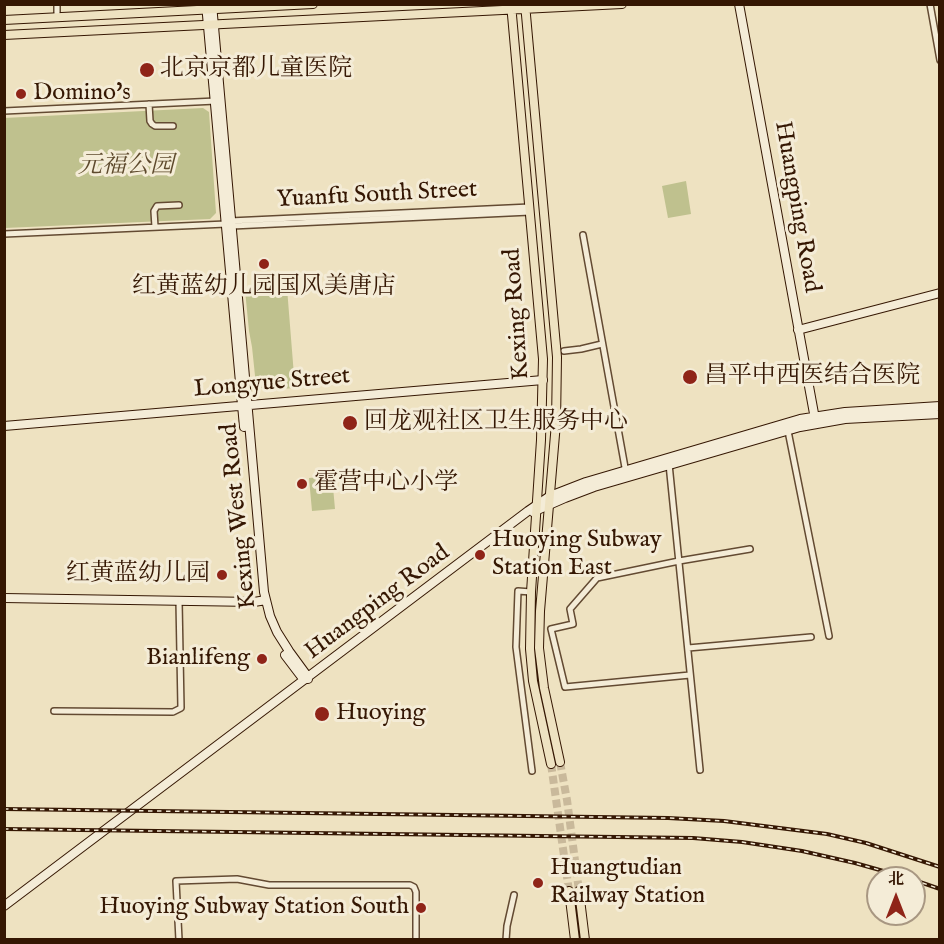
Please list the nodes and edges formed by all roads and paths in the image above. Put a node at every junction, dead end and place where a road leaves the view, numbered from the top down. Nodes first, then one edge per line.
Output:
1 (57, 4) edge
2 (313, 4) edge
3 (622, 4) edge
4 (739, 4) edge
5 (930, 4) edge
6 (210, 7) edge
7 (512, 7) edge
8 (526, 7) edge
9 (57, 17) junction
10 (4, 20) edge
11 (211, 25) junction
12 (4, 35) edge
13 (939, 60) edge
14 (218, 101) junction
15 (149, 104) junction
16 (4, 111) edge
17 (173, 126) dead end
18 (179, 205) dead end
19 (530, 209) junction
20 (230, 224) junction
21 (155, 227) junction
22 (4, 234) edge
23 (583, 235) dead end
24 (939, 293) edge
25 (798, 330) junction
26 (602, 344) junction
27 (564, 351) dead end
28 (543, 380) junction
29 (245, 406) junction
30 (939, 406) edge
31 (939, 414) edge
32 (815, 420) junction
33 (4, 426) edge
34 (788, 431) junction
35 (668, 461) junction
36 (627, 474) junction
37 (550, 500) junction
38 (537, 507) junction
39 (750, 549) dead end
40 (679, 561) junction
41 (531, 592) junction
42 (4, 598) edge
43 (179, 601) junction
44 (264, 601) junction
45 (811, 636) dead end
46 (829, 636) dead end
47 (688, 648) junction
48 (690, 675) junction
49 (307, 679) junction
50 (54, 711) dead end
51 (560, 762) tunnel mouth
52 (551, 764) tunnel mouth
53 (700, 770) dead end
54 (532, 771) dead end
55 (569, 891) tunnel mouth
56 (579, 891) tunnel mouth
57 (514, 895) dead end
58 (4, 908) edge
59 (178, 939) edge
60 (416, 939) edge
61 (506, 939) edge
62 (575, 939) edge
63 (585, 939) edge

1 - 9 street
2 - 6 main road
3 - 8 main road
4 - 25 main road, Huangping Road
5 - 13 street
6 - 9 main road
6 - 11 main road, Kexing West Road
7 - 8 main road
7 - 11 main road
7 - 19 main road, Kexing Road
8 - 37 main road, Kexing Road
9 - 10 main road
11 - 12 main road
11 - 14 main road, Kexing West Road
14 - 15 street
14 - 20 main road, Kexing West Road
15 - 16 street
15 - 17 street
18 - 21 street
19 - 20 street, Yuanfu South Street
19 - 28 main road, Kexing Road
20 - 21 street, Yuanfu South Street
20 - 29 main road, Kexing West Road
21 - 22 street, Yuanfu South Street
23 - 26 street
24 - 25 main road
25 - 32 main road, Huangping Road
26 - 27 street
26 - 36 street
28 - 29 main road, Longyue Street
28 - 38 main road, Kexing Road
29 - 33 main road, Longyue Street
29 - 44 main road, Kexing West Road
30 - 32 main road
31 - 32 main road
32 - 34 main road, Huangping Road
32 - 35 main road, Huangping Road
34 - 35 main road, Huangping Road
34 - 46 street
35 - 36 main road, Huangping Road
35 - 40 street
36 - 37 main road, Huangping Road
37 - 38 main road, Huangping Road
37 - 51 main road, Kexing Road
38 - 41 main road, Kexing Road
38 - 49 main road, Huangping Road
39 - 40 street
40 - 47 street
40 - 48 street
41 - 52 main road, Kexing Road
41 - 54 street
42 - 43 main road
43 - 44 main road
43 - 50 street
44 - 49 main road, Kexing West Road
45 - 47 street
47 - 48 street
48 - 53 street
49 - 58 main road, Huangping Road
55 - 62 main road
56 - 63 main road
57 - 61 street
59 - 60 street

